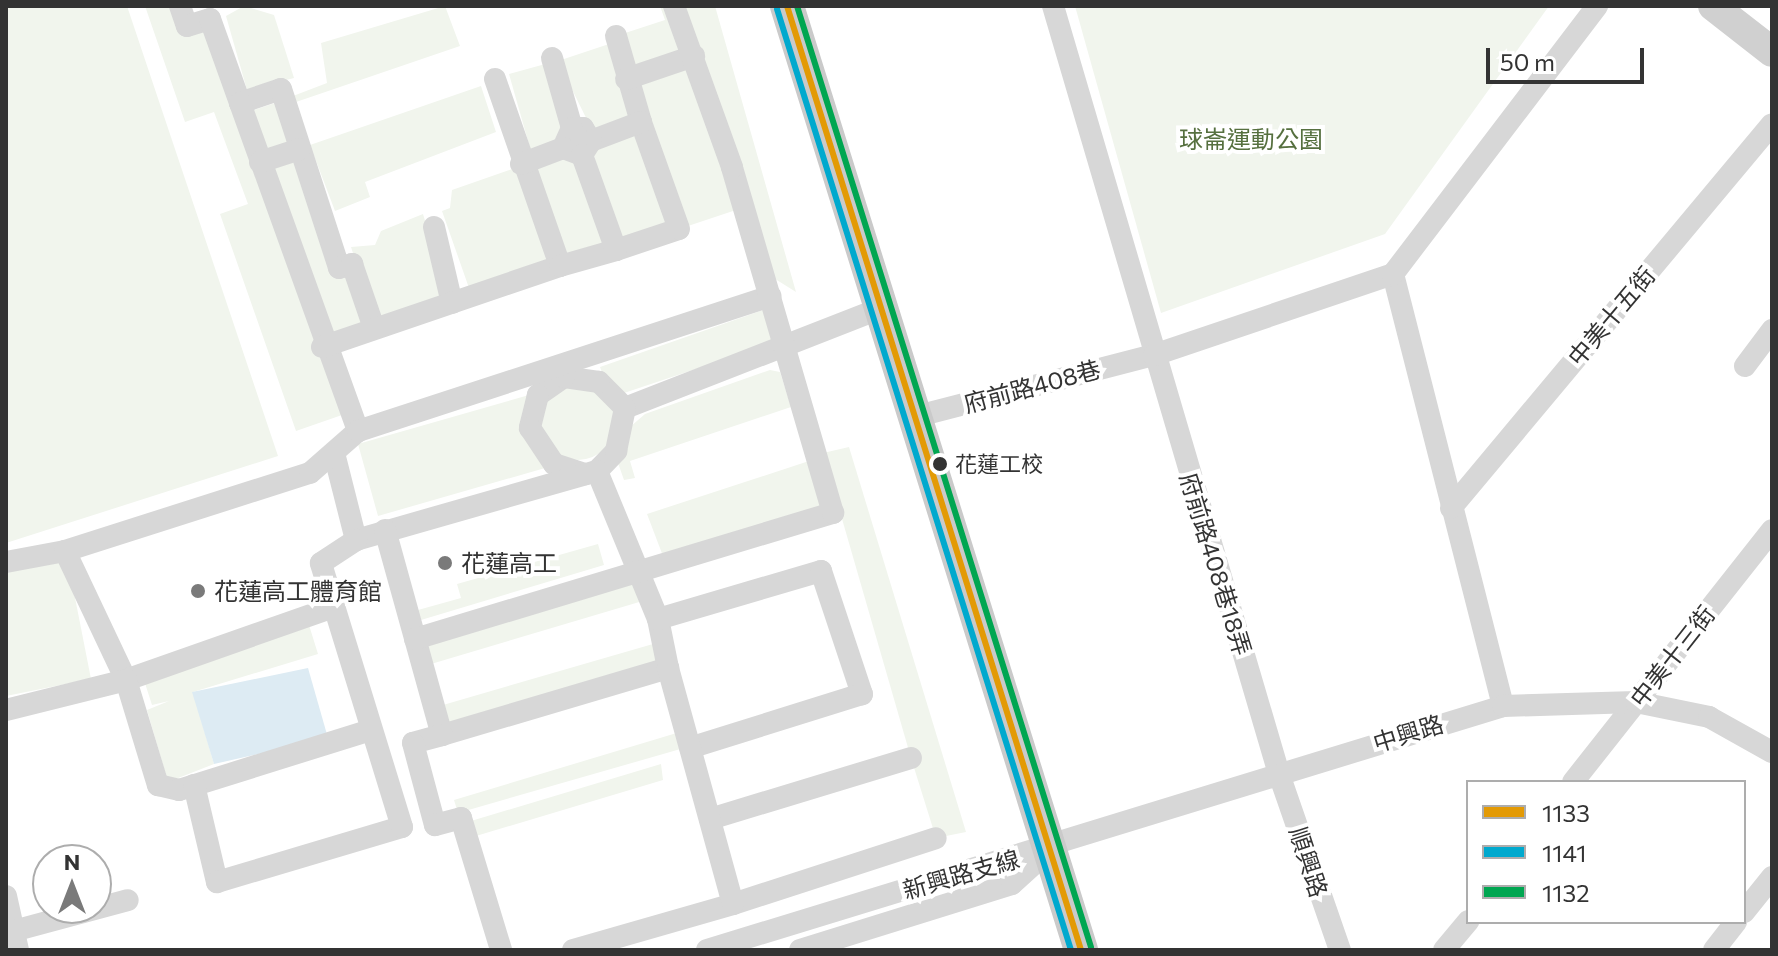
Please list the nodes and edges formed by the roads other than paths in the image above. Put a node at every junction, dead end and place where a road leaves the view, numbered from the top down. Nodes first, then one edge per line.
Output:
1 (180, 6) edge
2 (674, 6) edge
3 (787, 6) edge
4 (1053, 6) edge
5 (1597, 6) edge
6 (1713, 6) edge
7 (616, 36) dead end
8 (1772, 52) edge
9 (694, 56) junction
10 (552, 58) dead end
11 (495, 79) dead end
12 (626, 79) junction
13 (240, 103) junction
14 (641, 122) junction
15 (1772, 124) edge
16 (577, 143) junction
17 (300, 149) junction
18 (260, 162) junction
19 (521, 164) junction
20 (434, 227) dead end
21 (616, 250) junction
22 (560, 266) junction
23 (1393, 274) junction
24 (770, 296) junction
25 (452, 303) junction
26 (879, 309) junction
27 (374, 328) junction
28 (1772, 330) edge
29 (322, 347) junction
30 (786, 351) junction
31 (1154, 355) junction
32 (1745, 366) dead end
33 (562, 371) junction
34 (625, 408) junction
35 (910, 418) junction
36 (358, 431) junction
37 (335, 457) junction
38 (592, 473) junction
39 (1451, 508) junction
40 (385, 530) junction
41 (1772, 530) edge
42 (356, 540) junction
43 (65, 551) junction
44 (6, 562) edge
45 (636, 574) junction
46 (330, 608) junction
47 (658, 619) junction
48 (415, 639) junction
49 (668, 668) junction
50 (126, 680) junction
51 (1636, 702) junction
52 (1503, 706) junction
53 (6, 710) edge
54 (371, 730) junction
55 (442, 735) junction
56 (690, 748) junction
57 (1772, 752) edge
58 (911, 758) dead end
59 (1279, 774) junction
60 (1575, 780) edge
61 (194, 785) junction
62 (710, 819) junction
63 (936, 838) dead end
64 (1048, 851) junction
65 (1772, 877) edge
66 (6, 896) edge
67 (128, 900) dead end
68 (733, 904) junction
69 (1746, 910) edge
70 (1466, 923) edge
71 (1734, 924) edge
72 (13, 938) edge
73 (501, 950) edge
74 (573, 950) edge
75 (707, 950) edge
76 (800, 950) edge
77 (1081, 950) edge
78 (1340, 950) edge
79 (1444, 950) edge
80 (1714, 950) edge

1 - 13 street
2 - 9 street
3 - 26 main road
4 - 31 street, 府前路408巷18弄
5 - 23 street
6 - 8 street
7 - 12 street
9 - 12 street
9 - 24 street
10 - 16 street
11 - 19 street
12 - 14 street
13 - 17 street
13 - 18 street
14 - 16 street
14 - 21 street
15 - 39 street, 中美十五街
16 - 19 street
16 - 21 street
17 - 18 street
17 - 27 street
18 - 29 street
19 - 22 street
20 - 25 street
21 - 22 street
22 - 25 street
23 - 31 street, 府前路408巷
23 - 39 street
24 - 30 street
24 - 33 street
25 - 27 street
26 - 30 street
26 - 35 main road
27 - 29 street
28 - 32 street
29 - 36 street
30 - 34 street
30 - 45 street
31 - 35 street, 府前路408巷
31 - 59 street, 府前路408巷18弄
33 - 34 street
33 - 36 street
33 - 38 street
34 - 38 street
35 - 64 main road
36 - 37 street
37 - 42 street
37 - 43 street
38 - 40 street
38 - 45 street
39 - 52 street
40 - 42 street
40 - 48 street
41 - 51 street, 中美十三街
42 - 46 street
43 - 44 street
43 - 50 street
45 - 47 street
45 - 48 street
46 - 50 street
46 - 54 street
47 - 49 street
47 - 56 street
48 - 55 street
49 - 55 street
49 - 56 street
50 - 53 street
50 - 61 street
51 - 52 street, 中興路
51 - 57 street, 中興路
51 - 60 street, 中美十三街
52 - 59 street, 中興路
54 - 61 street
54 - 61 street
55 - 73 street
56 - 62 street
58 - 62 street
59 - 64 street, 中興路
59 - 78 street, 順興路
62 - 68 street
63 - 68 street
64 - 75 street, 新興路支線
64 - 76 street, 新興路支線
64 - 77 main road
65 - 69 street
66 - 72 street
67 - 72 street
68 - 74 street
70 - 79 street
71 - 80 street

